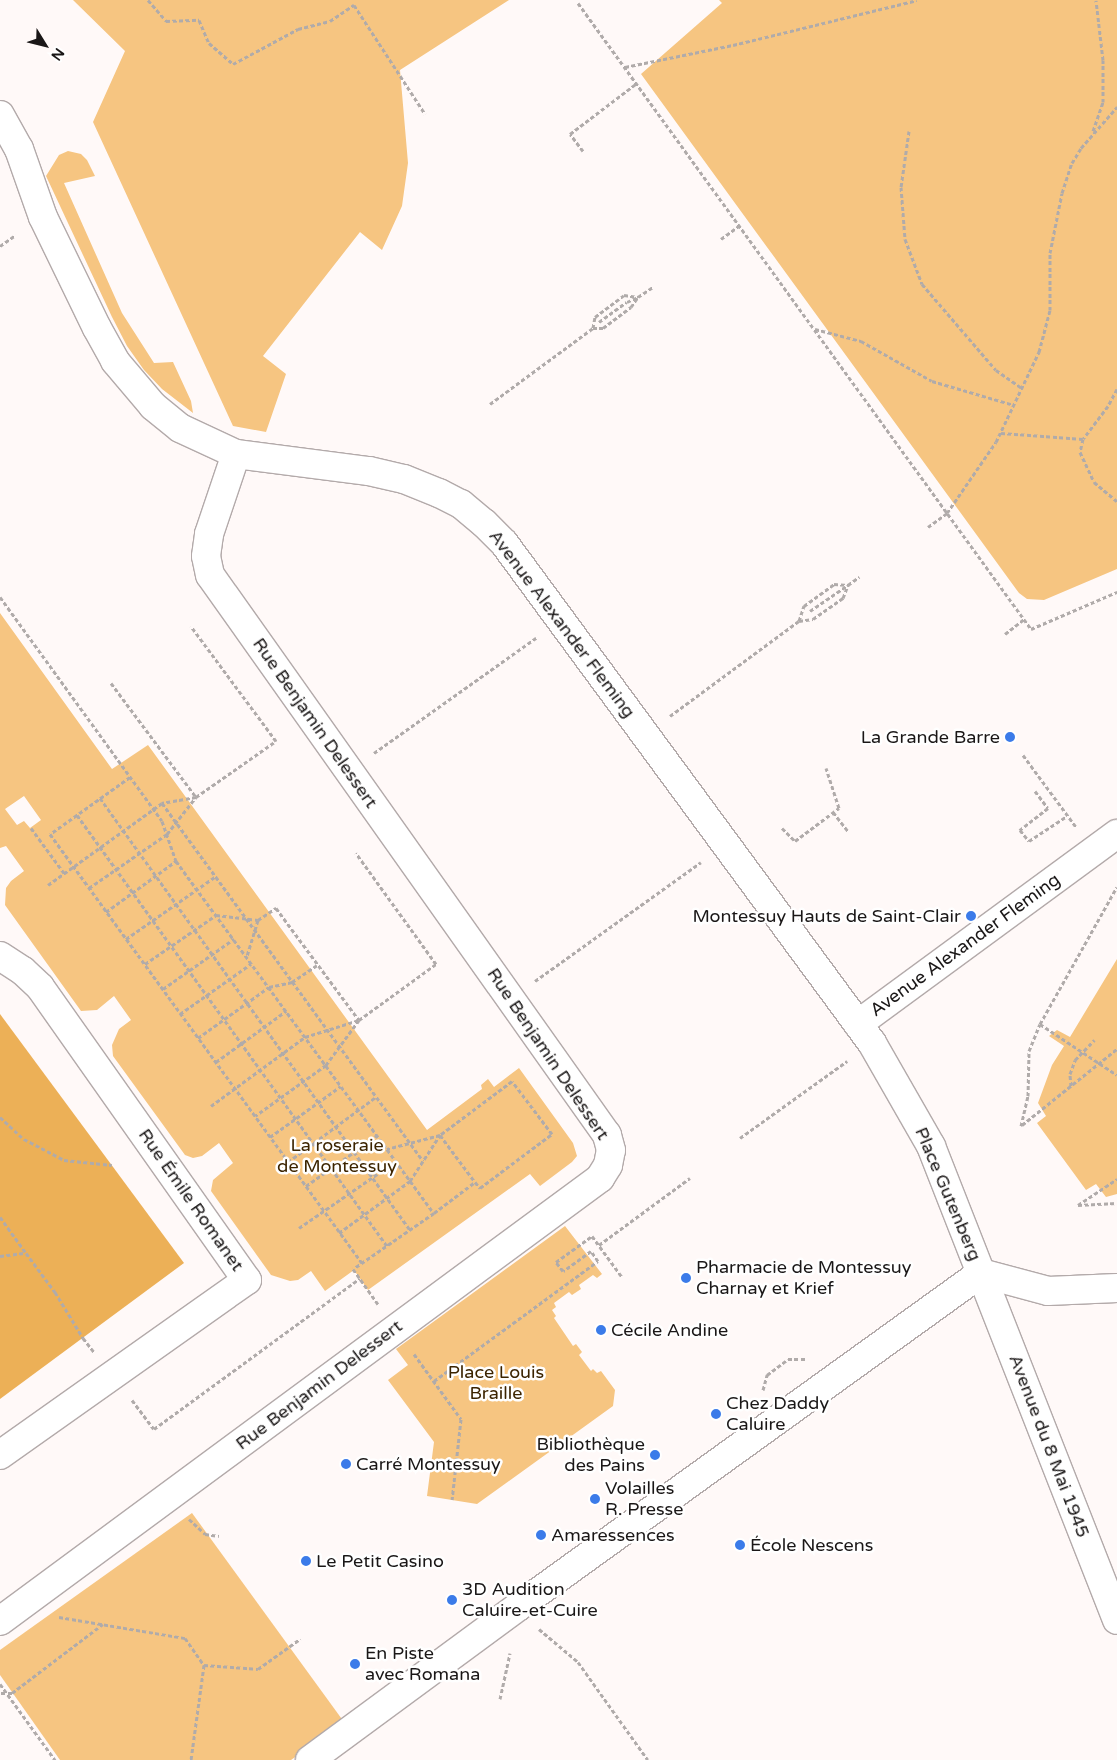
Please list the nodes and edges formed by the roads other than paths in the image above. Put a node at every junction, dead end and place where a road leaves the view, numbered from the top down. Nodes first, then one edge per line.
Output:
1 (0, 115) edge
2 (236, 454) junction
3 (1117, 834) edge
4 (0, 956) edge
5 (865, 1033) junction
6 (981, 1273) junction
7 (1117, 1288) edge
8 (0, 1455) edge
9 (1117, 1620) edge
10 (0, 1621) edge
11 (310, 1760) edge

1 - 2 street, Avenue Alexander Fleming
2 - 5 street, Avenue Alexander Fleming
2 - 10 street, Rue Benjamin Delessert
3 - 5 street, Avenue Alexander Fleming
4 - 8 street, Rue Émile Romanet
5 - 6 street, Place Gutenberg
6 - 7 street, Place Gutenberg
6 - 9 street, Avenue du 8 Mai 1945
6 - 11 street

